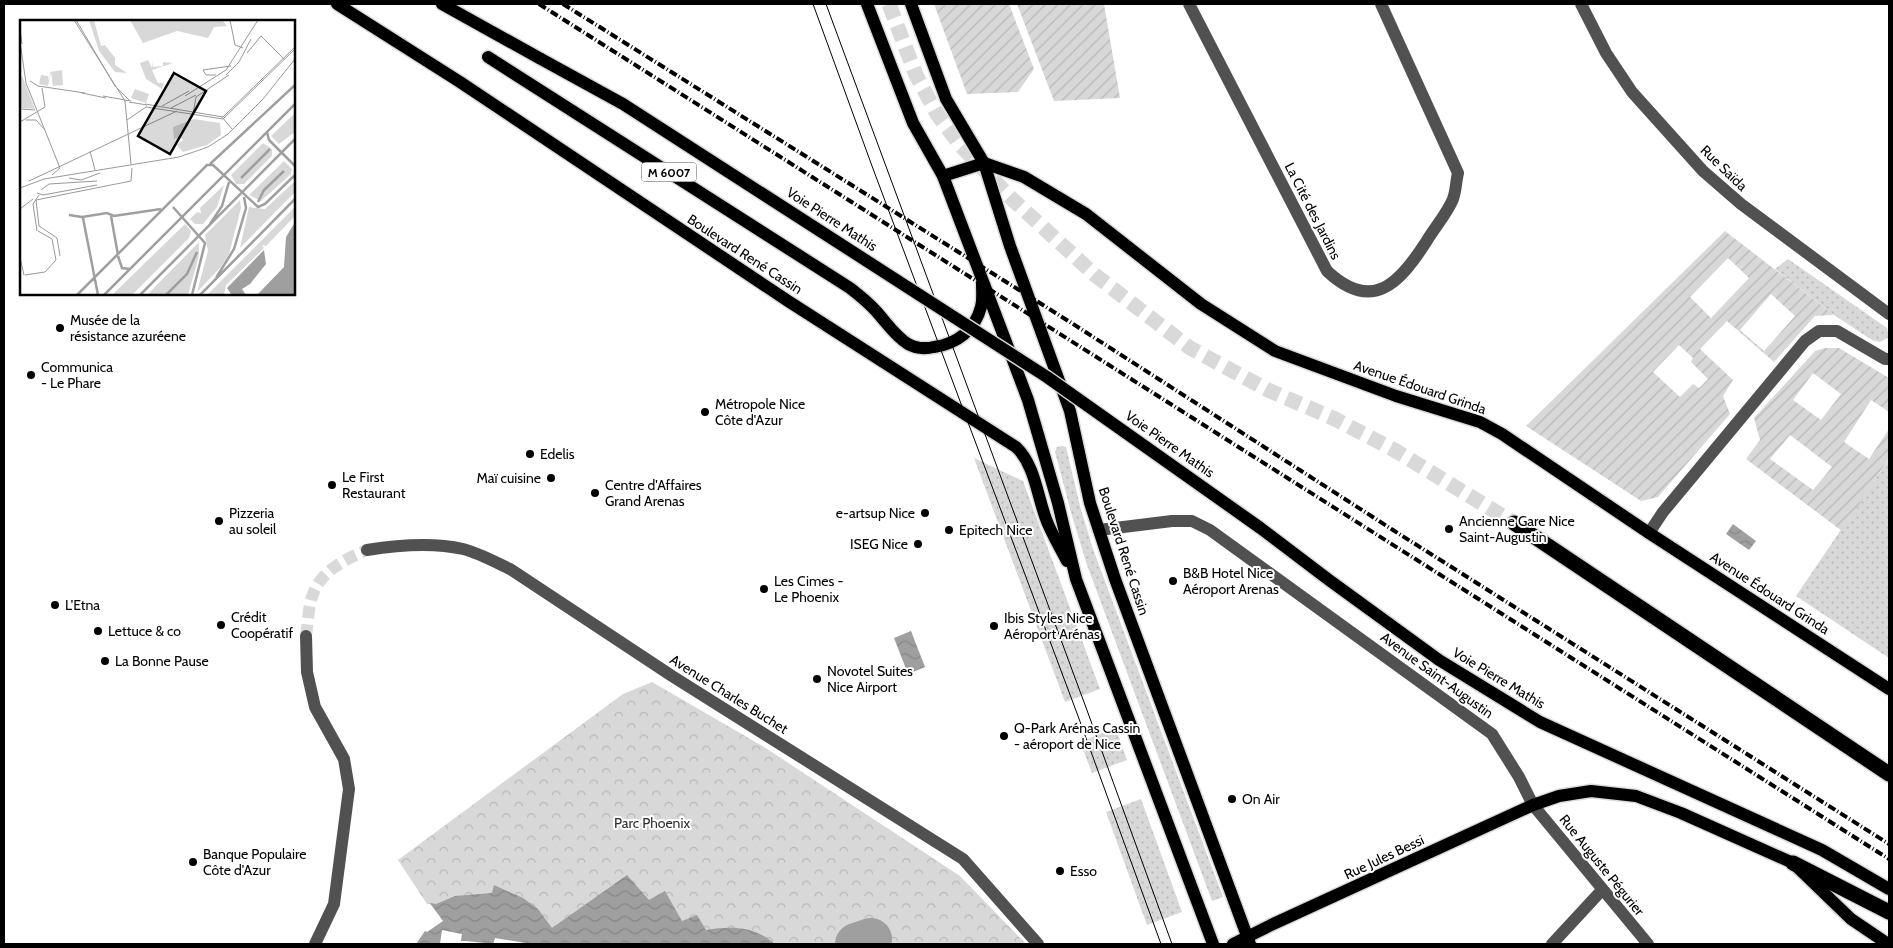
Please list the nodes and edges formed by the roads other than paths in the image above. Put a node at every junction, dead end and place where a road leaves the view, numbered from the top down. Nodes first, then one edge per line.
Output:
1 (337, 4) edge
2 (442, 4) edge
3 (868, 4) edge
4 (911, 4) edge
5 (1189, 4) edge
6 (1381, 4) edge
7 (1581, 4) edge
8 (488, 58) dead end
9 (984, 163) junction
10 (943, 176) junction
11 (982, 277) junction
12 (1889, 314) edge
13 (1889, 359) edge
14 (1514, 524) tunnel mouth
15 (1099, 530) junction
16 (1649, 533) junction
17 (367, 550) tunnel mouth
18 (1076, 578) junction
19 (306, 636) tunnel mouth
20 (1889, 689) edge
21 (1889, 774) edge
22 (1533, 805) junction
23 (1793, 863) junction
24 (1889, 889) edge
25 (1602, 890) junction
26 (1889, 912) edge
27 (1249, 940) edge
28 (315, 944) edge
29 (1038, 944) edge
30 (1213, 944) edge
31 (1233, 944) edge
32 (1552, 944) edge
33 (1648, 944) edge
34 (1888, 944) edge

1 - 18 main road, Boulevard René Cassin
2 - 24 main road, Voie Pierre Mathis, bridge
3 - 10 main road, Boulevard René Cassin
4 - 9 main road, Boulevard René Cassin
5 - 6 street, La Cité des Jardins
7 - 12 street, Rue Saïda
8 - 11 main road, Boulevard René Cassin / M 6007
9 - 10 main road
9 - 15 main road, Boulevard René Cassin
9 - 16 main road, Avenue Édouard Grinda
10 - 11 main road, Boulevard René Cassin
11 - 18 main road, Boulevard René Cassin
13 - 16 street
14 - 21 highway
15 - 22 street, Avenue Saint-Augustin
15 - 27 main road, Boulevard René Cassin
16 - 20 main road, Avenue Édouard Grinda
17 - 29 street, Avenue Charles Buchet
18 - 30 main road, Boulevard René Cassin
19 - 28 street
22 - 23 main road
22 - 25 street, Rue Auguste Pégurier
22 - 27 main road, Rue Jules Bessi
23 - 26 highway
23 - 34 main road
25 - 32 street
25 - 33 street, Rue Auguste Pégurier
27 - 31 main road, Rue Jules Bessi

